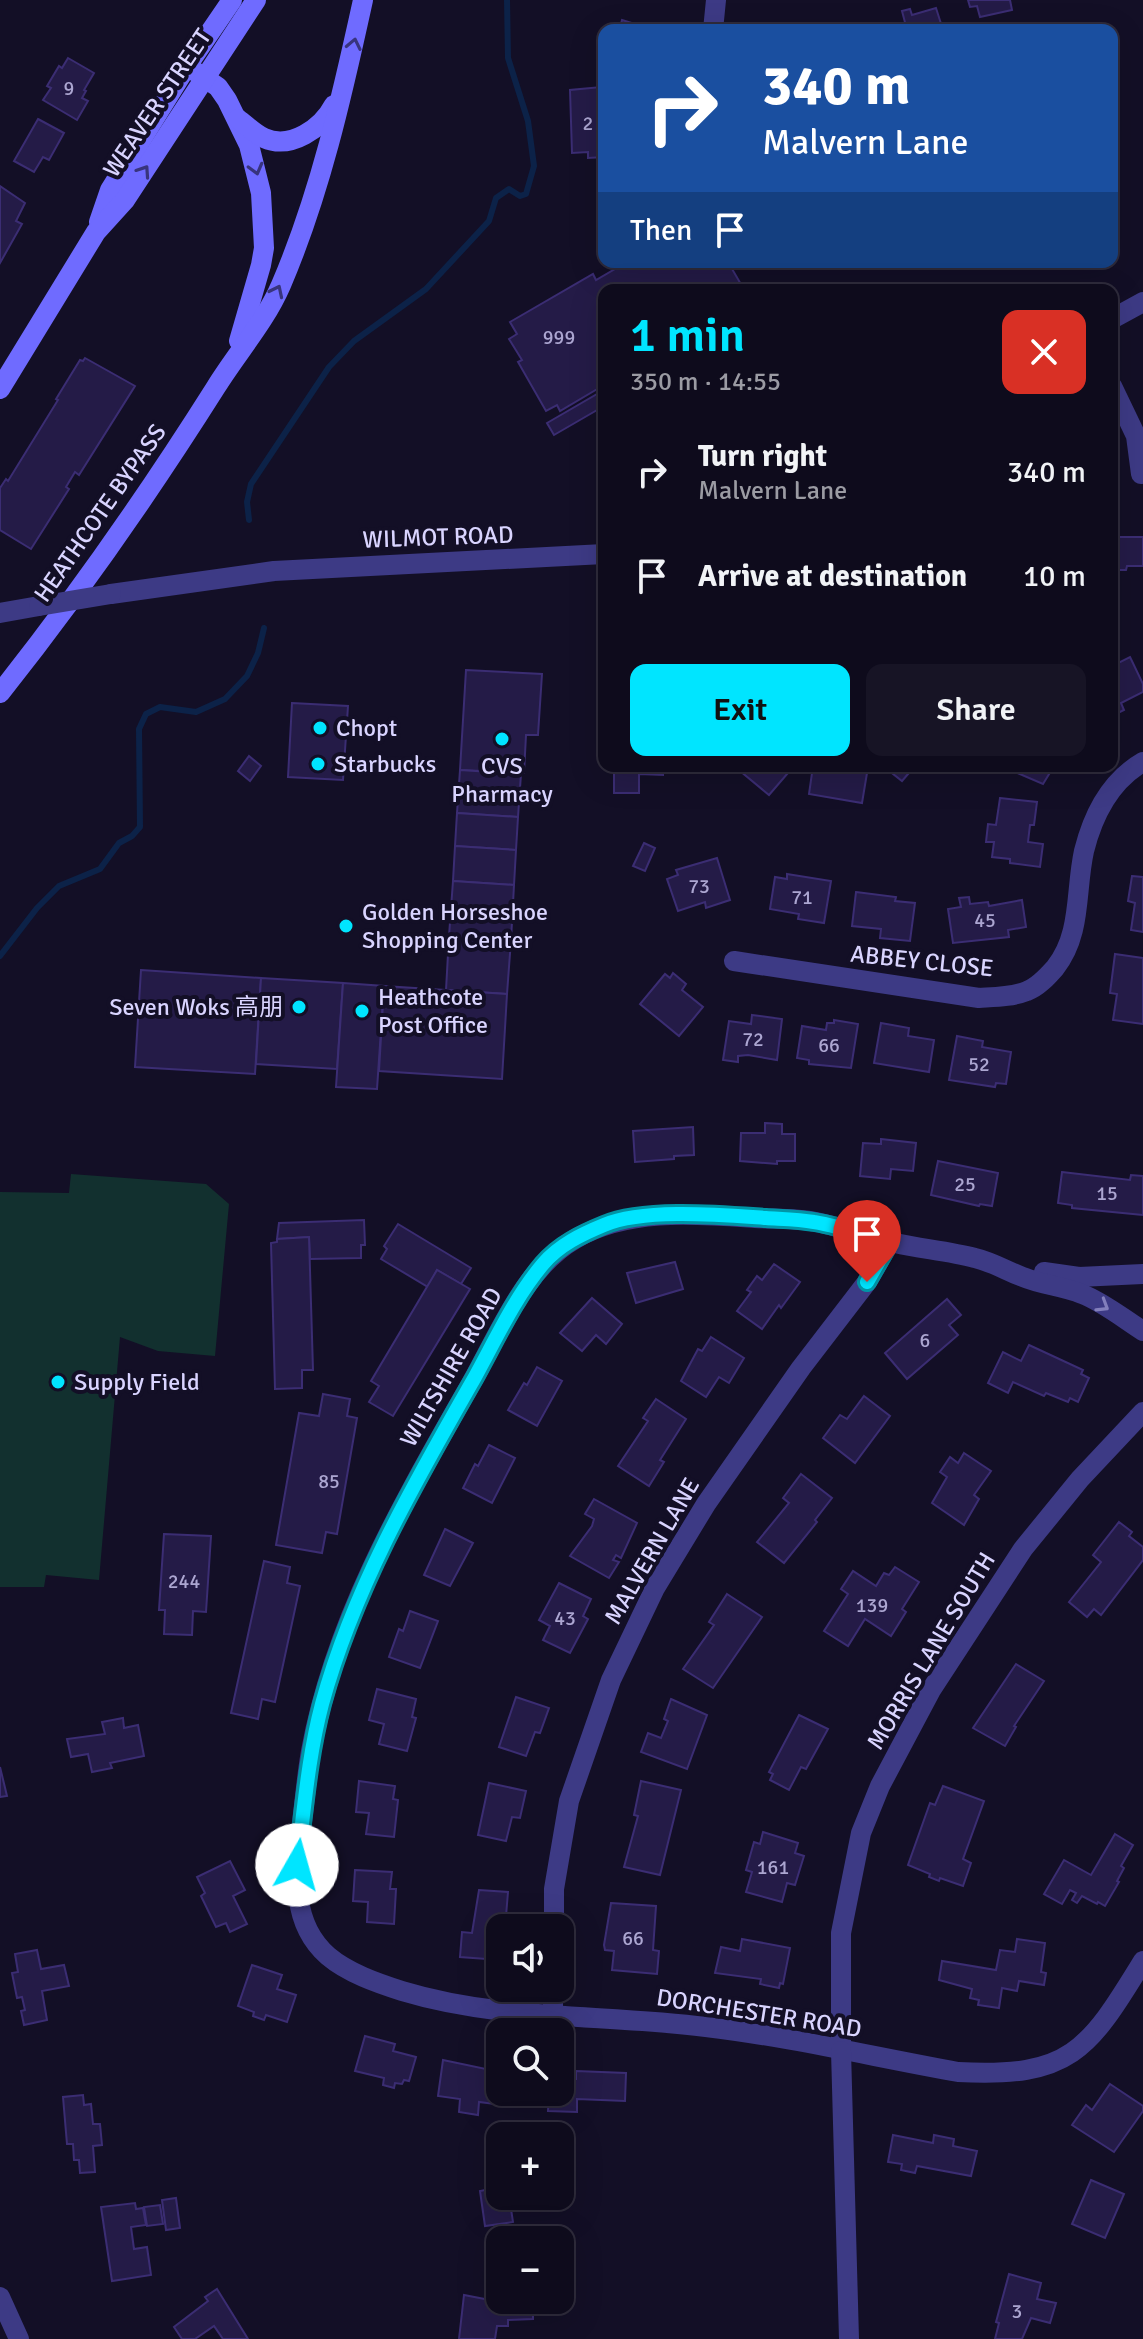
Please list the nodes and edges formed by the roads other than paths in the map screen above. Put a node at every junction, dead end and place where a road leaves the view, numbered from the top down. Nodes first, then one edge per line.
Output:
1 (232, 0) edge
2 (256, 0) edge
3 (363, 0) edge
4 (716, 0) edge
5 (714, 24) edge
6 (187, 66) junction
7 (205, 78) junction
8 (345, 82) junction
9 (235, 117) junction
10 (96, 232) junction
11 (1143, 302) edge
12 (1118, 316) edge
13 (235, 357) junction
14 (0, 389) edge
15 (1118, 398) edge
16 (1141, 474) dead end
17 (598, 554) edge
18 (0, 613) edge
19 (0, 693) edge
20 (1143, 762) edge
21 (734, 961) dead end
22 (890, 1242) junction
23 (1008, 1270) junction
24 (1143, 1274) edge
25 (1143, 1331) edge
26 (1143, 1412) edge
27 (554, 1914) edge
28 (327, 1955) joint
29 (1143, 1961) edge
30 (553, 2002) edge
31 (553, 2017) junction
32 (841, 2051) junction
33 (0, 2297) edge
34 (19, 2339) edge
35 (849, 2339) edge

1 - 6 main road, WEAVER STREET
2 - 7 main road, WEAVER STREET
8 -> 3 main road, HEATHCOTE BYPASS
4 - 5 street
6 - 7 main road, HEATHCOTE BYPASS
6 - 10 main road, WEAVER STREET
7 - 9 main road, HEATHCOTE BYPASS
10 -> 7 main road, WEAVER STREET
8 - 9 main road
13 -> 8 main road, HEATHCOTE BYPASS
9 -> 13 main road, HEATHCOTE BYPASS
10 - 14 main road, WEAVER STREET
11 - 12 street
13 - 19 main road, HEATHCOTE BYPASS
15 - 16 street
17 - 18 street, WILMOT ROAD, bridge
20 - 21 street, ABBEY CLOSE
22 - 23 street, WILTSHIRE ROAD
22 - 27 street, MALVERN LANE
22 - 28 street, WILTSHIRE ROAD
23 - 24 street, WILTSHIRE ROAD
23 -> 25 street, WILTSHIRE ROAD
26 - 32 street, MORRIS LANE SOUTH
28 - 31 street, DORCHESTER ROAD
29 - 32 street, DORCHESTER ROAD
30 - 31 street
31 - 32 street, DORCHESTER ROAD
32 - 35 street, MORRIS LANE SOUTH
33 - 34 street

